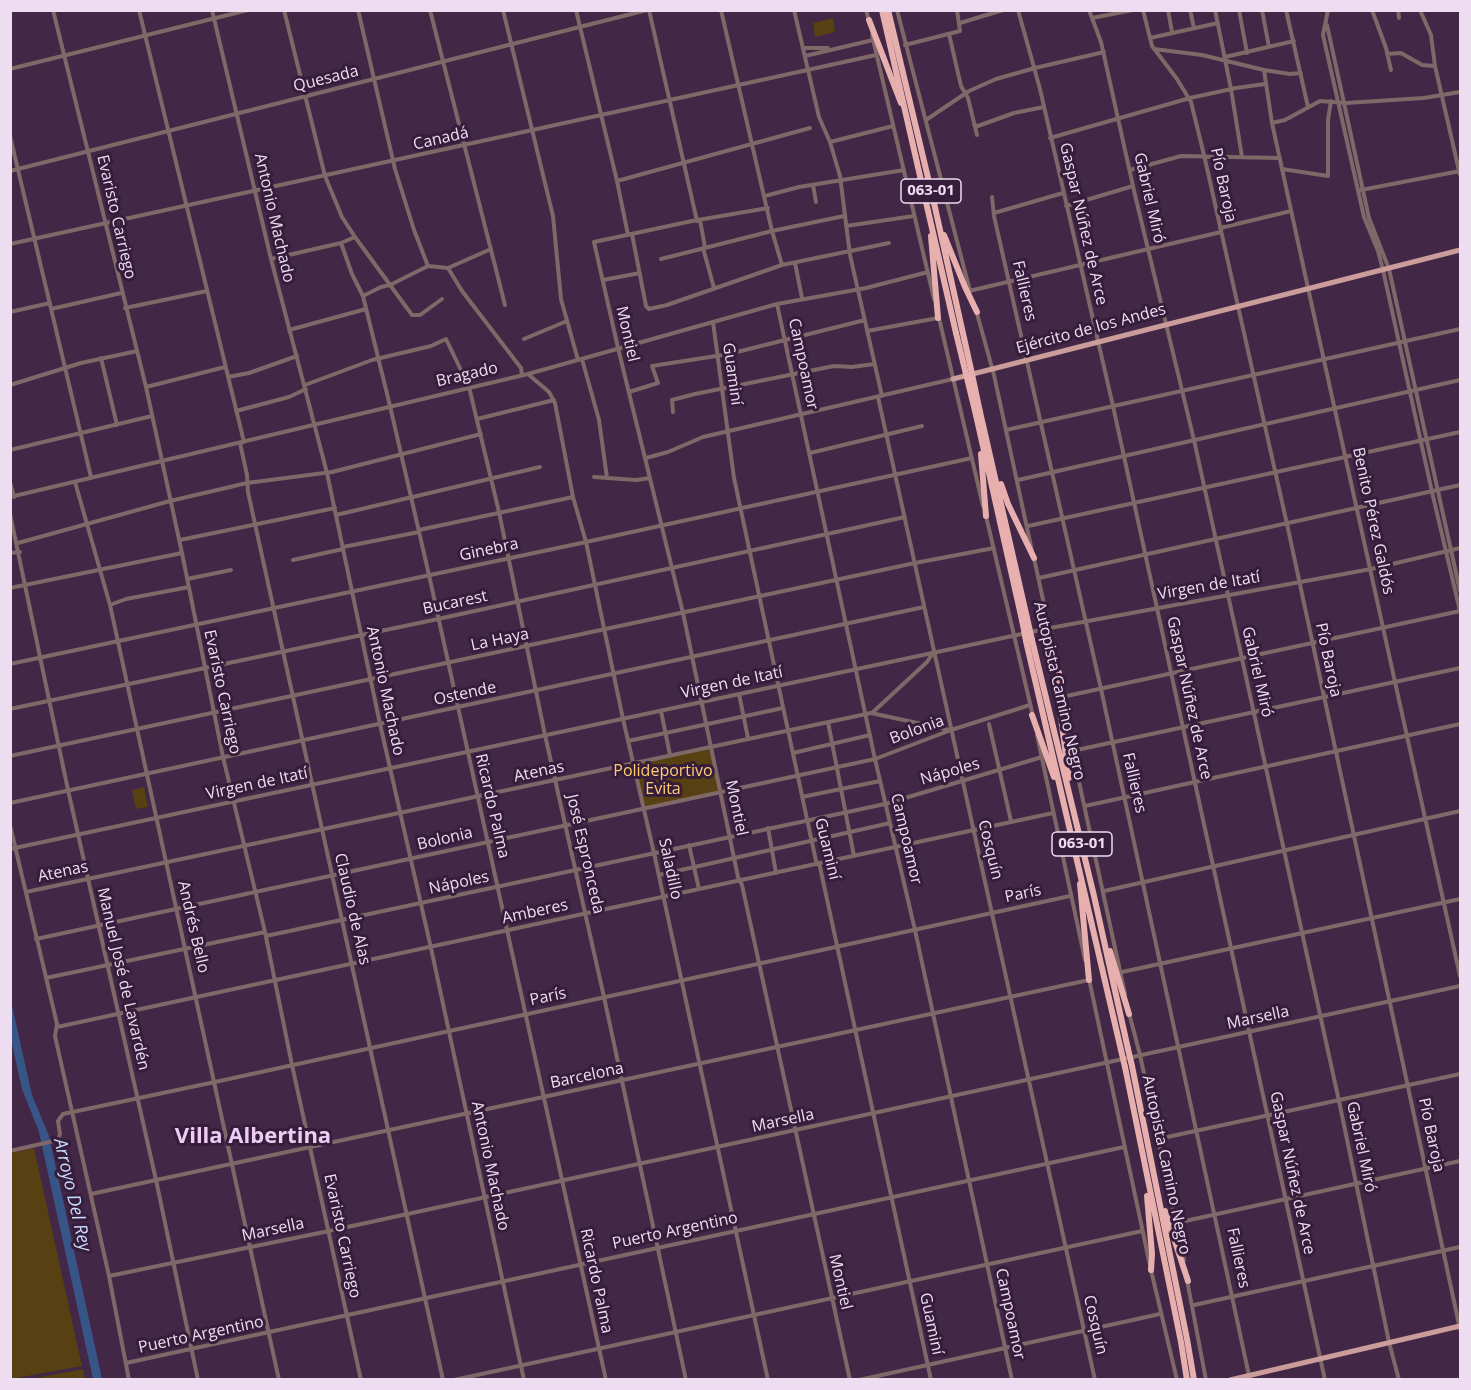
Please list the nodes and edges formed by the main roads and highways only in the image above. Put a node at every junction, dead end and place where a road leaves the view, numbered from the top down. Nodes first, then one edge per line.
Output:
1 (882, 10) edge
2 (890, 10) edge
3 (868, 20) road end
4 (916, 156) junction
5 (924, 188) junction
6 (934, 203) junction
7 (1461, 250) edge
8 (977, 312) road end
9 (939, 318) road end
10 (959, 332) junction
11 (953, 379) road end
12 (978, 416) junction
13 (988, 446) junction
14 (986, 516) road end
15 (1034, 558) road end
16 (1025, 619) junction
17 (1029, 640) junction
18 (1059, 673) road end
19 (1032, 715) road end
20 (1072, 802) junction
21 (1064, 804) junction
22 (1079, 866) junction
23 (1094, 896) junction
24 (1089, 980) road end
25 (1129, 1014) road end
26 (1124, 1049) junction
27 (1128, 1067) junction
28 (1148, 1141) junction
29 (1145, 1168) junction
30 (1151, 1270) road end
31 (1188, 1281) road end
32 (1460, 1327) edge
33 (1185, 1343) junction
34 (1250, 1377) edge
35 (1187, 1380) edge
36 (1194, 1380) edge
37 (1230, 1380) edge

1 - 4 highway, Autopista Camino Negro / 063-01
2 - 6 highway, Autopista Camino Negro / 063-01
3 - 4 highway
4 - 5 highway, Autopista Camino Negro / 063-01
5 - 9 highway
5 - 10 highway, Autopista Camino Negro / 063-01
6 - 8 highway
6 - 10 highway, Autopista Camino Negro / 063-01
7 - 11 main road, Ejército de los Andes
10 - 12 highway, Autopista Camino Negro / 063-01, bridge
12 - 13 highway, Autopista Camino Negro / 063-01
12 - 14 highway
12 - 16 highway, Autopista Camino Negro / 063-01
13 - 15 highway
13 - 16 highway, Autopista Camino Negro / 063-01
16 - 17 highway, Autopista Camino Negro / 063-01, bridge
17 - 20 highway, Autopista Camino Negro / 063-01
17 - 21 highway, Autopista Camino Negro / 063-01
18 - 20 highway
19 - 21 highway
20 - 23 highway, Autopista Camino Negro / 063-01
21 - 22 highway, Autopista Camino Negro / 063-01
22 - 24 highway
22 - 26 highway, Autopista Camino Negro / 063-01
23 - 25 highway
23 - 26 highway, Autopista Camino Negro / 063-01
26 - 27 highway, Autopista Camino Negro / 063-01, bridge
27 - 28 highway, Autopista Camino Negro / 063-01
27 - 29 highway, Autopista Camino Negro / 063-01
28 - 31 highway
28 - 33 highway, Autopista Camino Negro / 063-01
29 - 30 highway
29 - 33 highway, Autopista Camino Negro / 063-01
32 - 34 main road
33 - 35 highway, Autopista Camino Negro / 063-01
33 - 36 highway, Autopista Camino Negro / 063-01
34 - 37 main road

